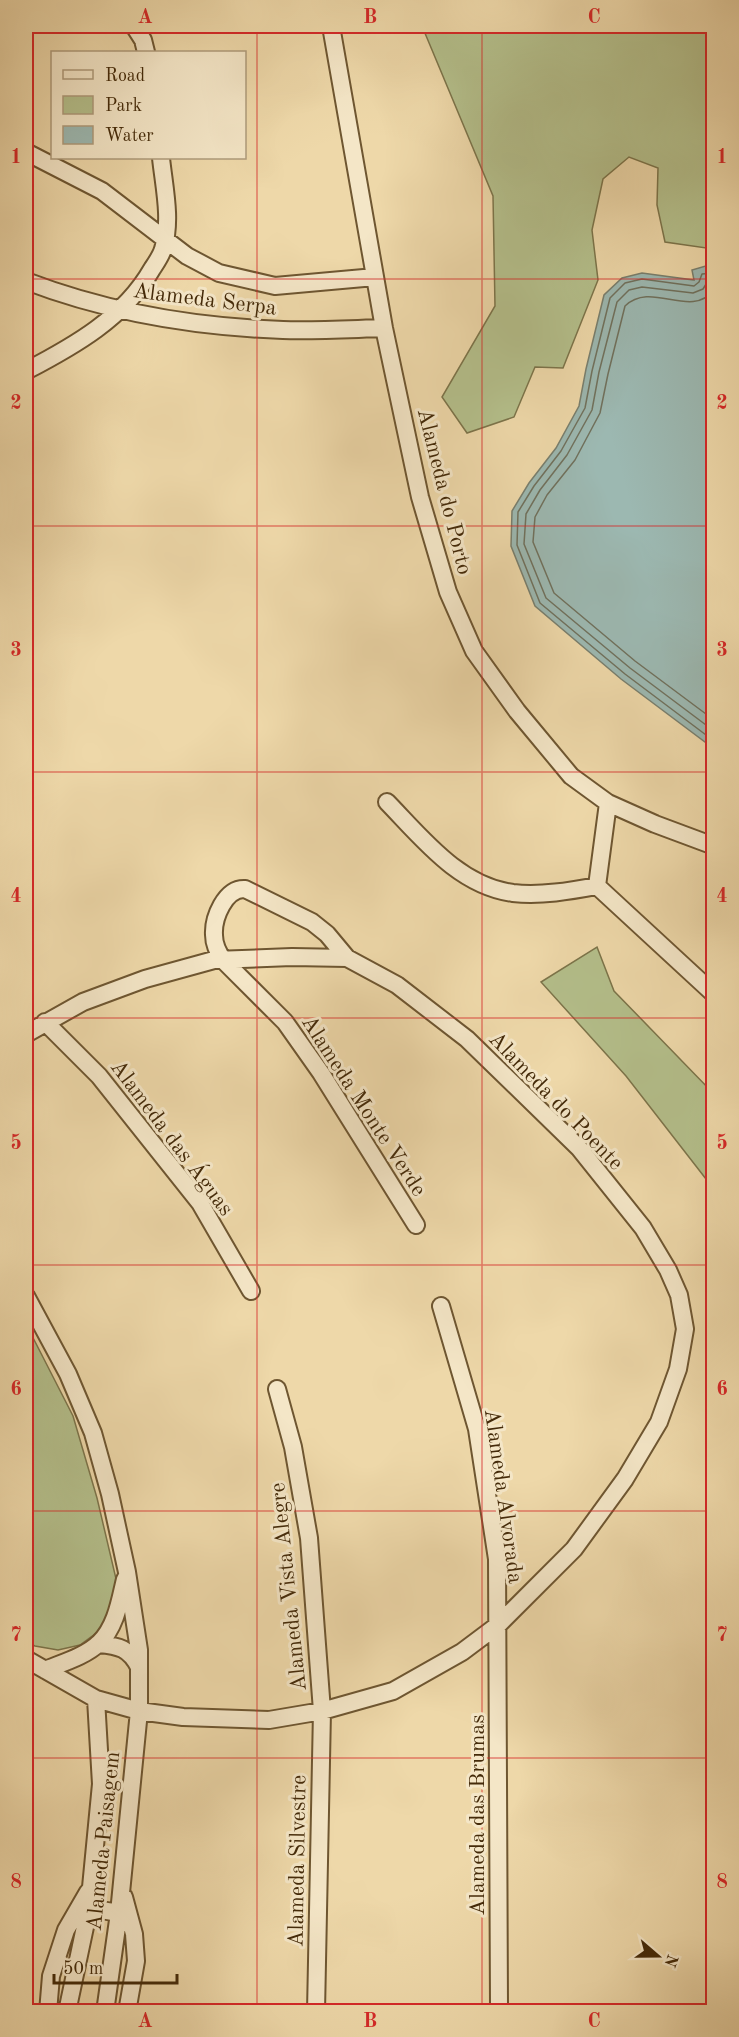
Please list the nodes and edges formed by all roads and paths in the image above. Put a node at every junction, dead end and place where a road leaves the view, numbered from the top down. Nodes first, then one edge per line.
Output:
1 (134, 26) edge
2 (331, 26) edge
3 (146, 51) edge
4 (26, 152) edge
5 (161, 159) edge
6 (165, 237) junction
7 (375, 277) junction
8 (26, 281) edge
9 (118, 310) junction
10 (384, 328) junction
11 (26, 371) edge
12 (387, 802) dead end
13 (608, 803) junction
14 (714, 846) edge
15 (597, 886) junction
16 (347, 958) junction
17 (224, 961) junction
18 (714, 994) edge
19 (45, 1022) junction
20 (26, 1034) edge
21 (416, 1225) dead end
22 (251, 1291) dead end
23 (26, 1296) edge
24 (441, 1306) dead end
25 (277, 1389) dead end
26 (127, 1572) junction
27 (498, 1625) junction
28 (99, 1644) junction
29 (26, 1659) edge
30 (139, 1667) junction
31 (45, 1670) junction
32 (96, 1699) junction
33 (139, 1711) junction
34 (322, 1711) junction
35 (91, 1886) junction
36 (121, 1887) junction
37 (89, 1908) junction
38 (119, 1913) junction
39 (499, 2006) dead end
40 (48, 2012) edge
41 (67, 2012) edge
42 (105, 2012) edge
43 (127, 2012) edge
44 (316, 2012) edge

1 - 3 street
2 - 7 street, Alameda do Porto
4 - 6 street
5 - 6 street
6 - 7 street
6 - 9 street
7 - 10 street, Alameda do Porto
8 - 9 street, Alameda Serpa
9 - 10 street, Alameda Serpa
9 - 11 street
10 - 13 street, Alameda do Porto
12 - 15 street
13 - 14 street, Alameda do Porto
13 - 15 street
15 - 18 street
16 - 17 street, Alameda do Poente
16 - 17 street
16 - 27 street, Alameda do Poente
17 - 19 street, Alameda do Poente
17 - 21 street, Alameda Monte Verde
19 - 20 street, Alameda do Poente
19 - 22 street, Alameda das Águas
23 - 26 street, Alameda Paisagem
24 - 27 street, Alameda Alvorada
25 - 34 street, Alameda Vista Alegre
26 - 28 street
26 - 30 street, Alameda Paisagem
27 - 34 street, Alameda do Poente
27 - 39 street, Alameda das Brumas
28 - 30 street
28 - 31 street
29 - 31 street, Alameda do Poente
30 - 33 street, Alameda Paisagem
31 - 32 street, Alameda do Poente
32 - 33 street, Alameda do Poente
32 - 35 street, Alameda Paisagem
33 - 34 street, Alameda do Poente
33 - 36 street, Alameda Paisagem
34 - 44 street, Alameda Silvestre
35 - 37 street, Alameda Paisagem
35 - 40 street
36 - 38 street, Alameda Paisagem
36 - 43 street
37 - 38 street
37 - 41 street, Alameda Paisagem
38 - 42 street, Alameda Paisagem

